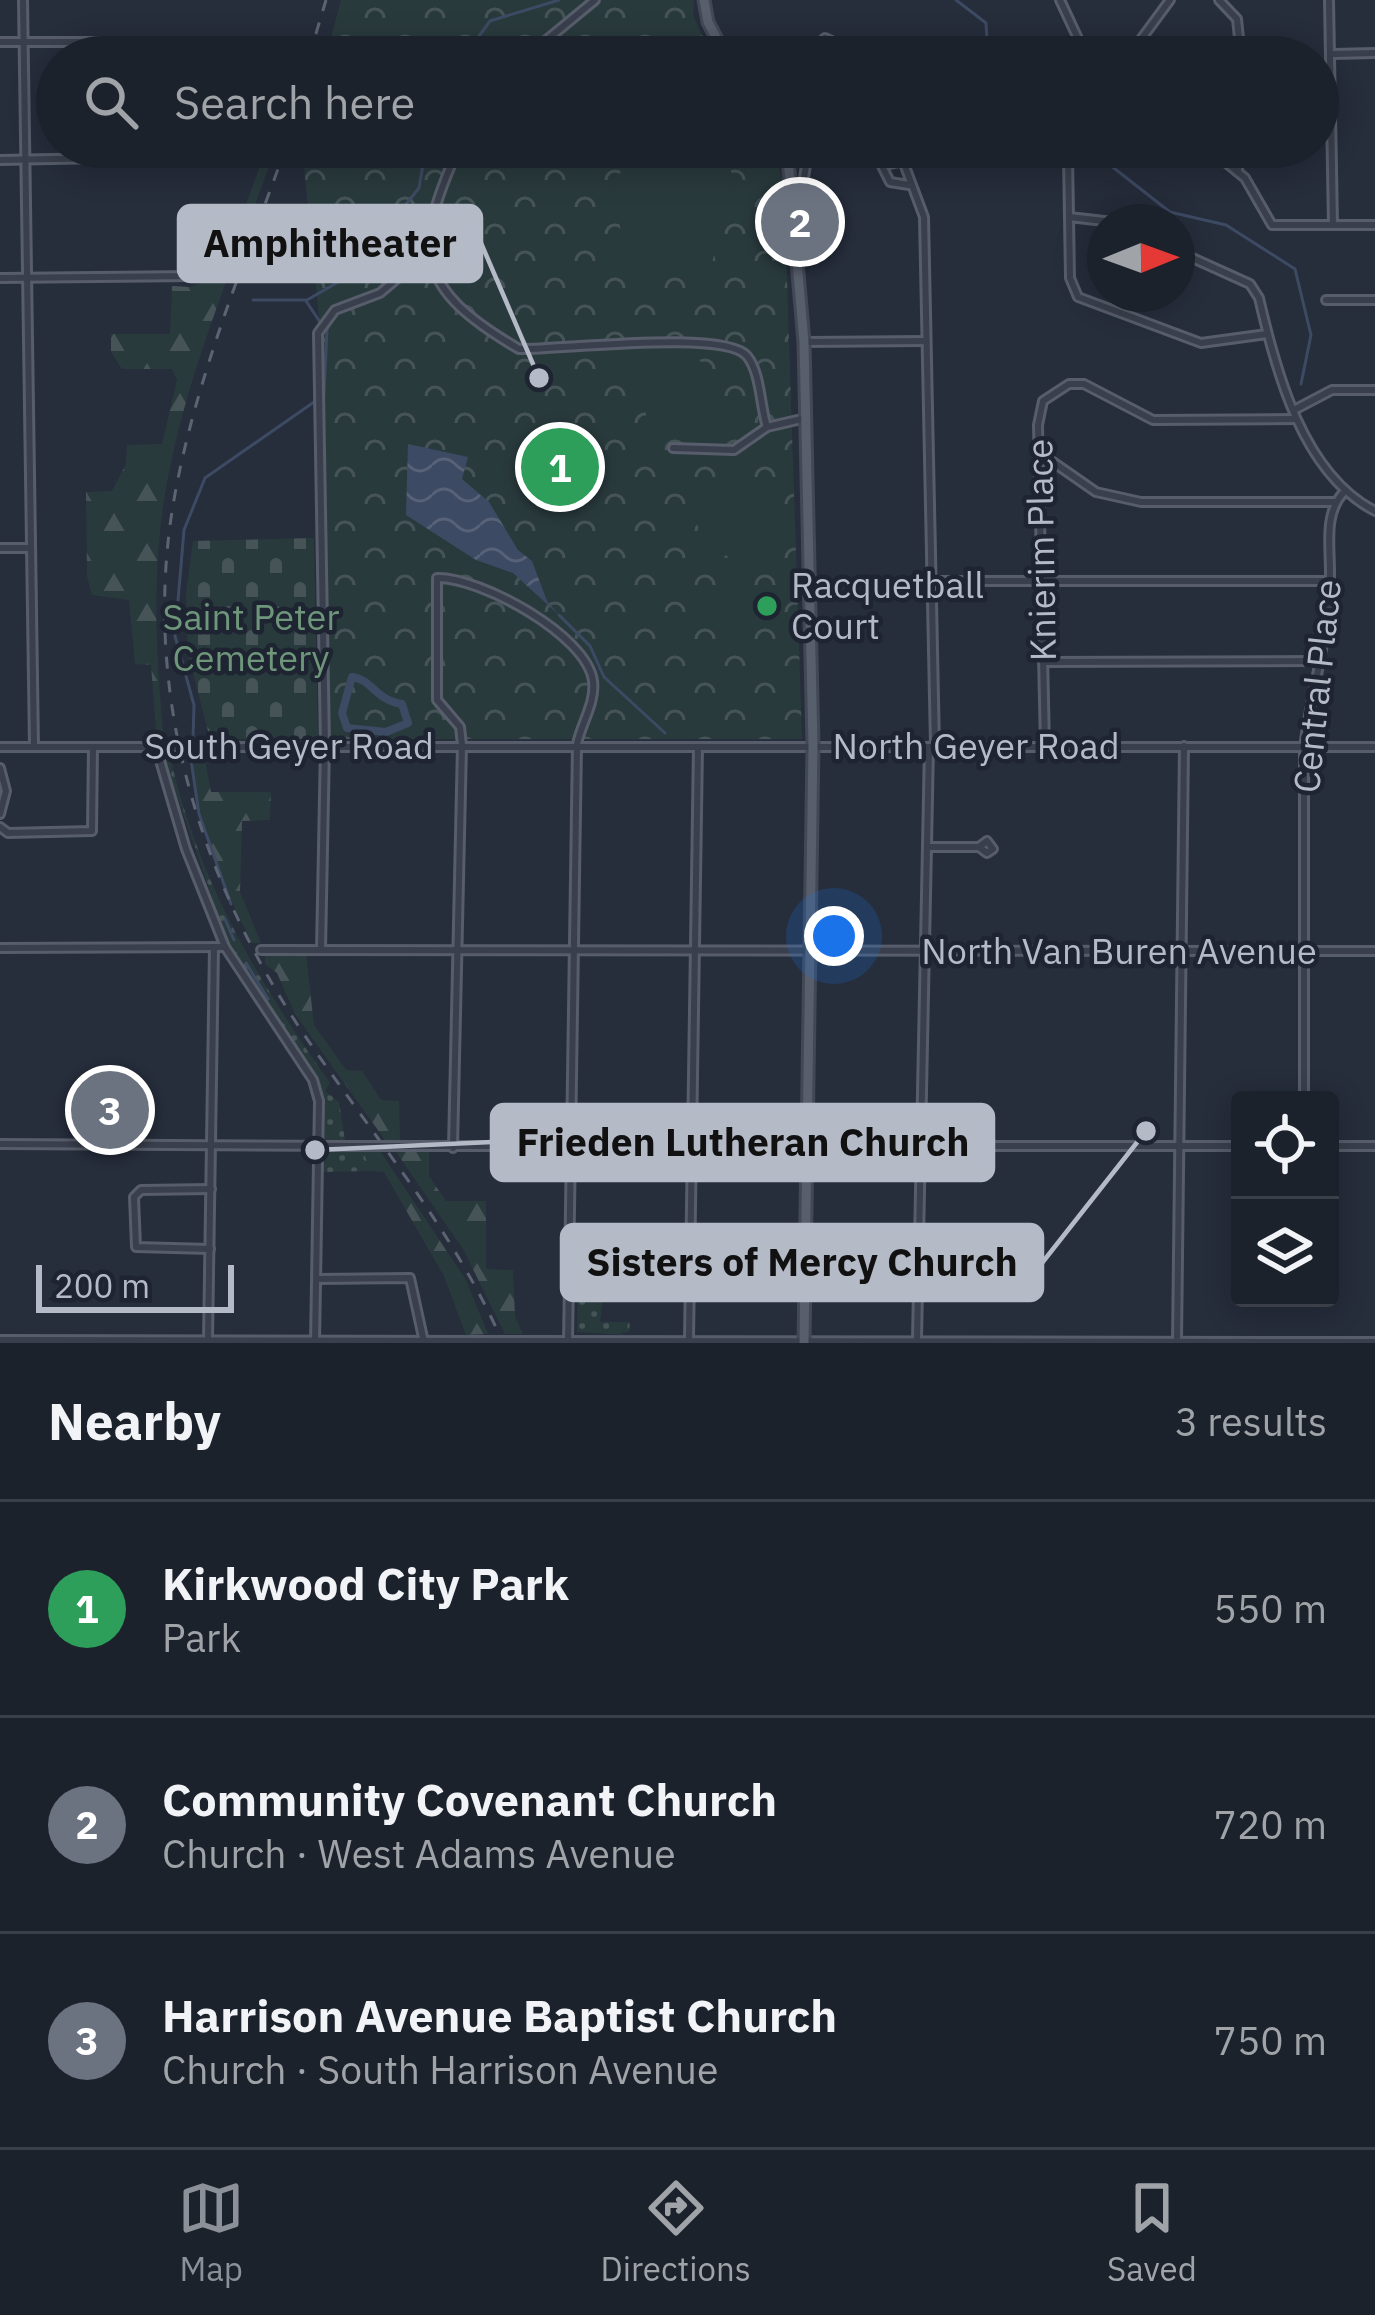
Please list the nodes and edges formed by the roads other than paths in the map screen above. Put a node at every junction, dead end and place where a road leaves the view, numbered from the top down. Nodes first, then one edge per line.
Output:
1 (23, 0) edge
2 (595, 0) edge
3 (704, 0) edge
4 (1060, 0) edge
5 (1170, 0) edge
6 (1219, 0) edge
7 (1329, 0) edge
8 (551, 36) edge
9 (715, 36) edge
10 (1077, 36) edge
11 (1143, 36) edge
12 (1239, 36) edge
13 (1332, 36) edge
14 (0, 42) edge
15 (24, 42) junction
16 (36, 42) edge
17 (1375, 53) edge
18 (1339, 54) edge
19 (0, 160) edge
20 (26, 160) junction
21 (36, 160) edge
22 (450, 168) edge
23 (791, 168) edge
24 (806, 168) edge
25 (883, 168) edge
26 (904, 168) edge
27 (1068, 168) edge
28 (1233, 168) edge
29 (1238, 168) edge
30 (1333, 168) edge
31 (1238, 172) junction
32 (909, 185) junction
33 (795, 193) junction
34 (1069, 217) junction
35 (1087, 219) edge
36 (1333, 225) junction
37 (1375, 225) edge
38 (1195, 259) edge
39 (428, 261) junction
40 (196, 276) dead end
41 (0, 278) edge
42 (30, 278) junction
43 (1375, 299) edge
44 (1326, 300) dead end
45 (1268, 334) junction
46 (927, 341) junction
47 (804, 342) junction
48 (1375, 390) edge
49 (1295, 415) junction
50 (806, 418) junction
51 (766, 427) junction
52 (673, 448) dead end
53 (1040, 453) junction
54 (1344, 492) junction
55 (1335, 502) junction
56 (1375, 511) edge
57 (0, 548) edge
58 (31, 548) junction
59 (931, 580) junction
60 (1042, 581) junction
61 (1330, 581) junction
62 (1321, 661) junction
63 (1043, 662) junction
64 (578, 744) junction
65 (463, 745) junction
66 (326, 746) junction
67 (698, 746) junction
68 (813, 746) junction
69 (932, 746) junction
70 (1045, 746) junction
71 (1184, 746) junction
72 (0, 747) edge
73 (34, 747) junction
74 (93, 747) junction
75 (156, 747) junction
76 (1375, 747) edge
77 (1304, 748) junction
78 (0, 768) edge
79 (0, 814) edge
80 (0, 827) edge
81 (927, 847) junction
82 (979, 847) dead end
83 (214, 947) junction
84 (225, 947) junction
85 (0, 948) edge
86 (695, 949) junction
87 (810, 949) junction
88 (262, 950) dead end
89 (321, 950) junction
90 (574, 950) junction
91 (1305, 950) junction
92 (458, 951) junction
93 (1183, 951) junction
94 (1375, 951) edge
95 (925, 953) junction
96 (1304, 1091) edge
97 (0, 1144) edge
98 (212, 1144) junction
99 (807, 1145) junction
100 (318, 1146) junction
101 (572, 1146) junction
102 (691, 1146) junction
103 (922, 1146) junction
104 (1231, 1146) edge
105 (1339, 1146) edge
106 (1375, 1146) edge
107 (1180, 1147) junction
108 (453, 1148) junction
109 (211, 1189) junction
110 (210, 1249) junction
111 (317, 1279) junction
112 (0, 1340) edge
113 (208, 1340) edge
114 (50, 1341) edge
115 (315, 1341) edge
116 (483, 1341) edge
117 (521, 1341) edge
118 (688, 1341) edge
119 (424, 1342) edge
120 (568, 1342) edge
121 (804, 1342) edge
122 (917, 1342) edge
123 (1177, 1342) edge
124 (1258, 1342) edge
125 (1375, 1342) edge

1 - 15 street
2 - 8 street
3 - 9 main road
4 - 10 street
5 - 11 street
6 - 12 street
7 - 13 street
14 - 15 street
15 - 16 street
15 - 20 street
17 - 18 street
19 - 20 street
20 - 21 street
20 - 42 street
22 - 39 street
23 - 33 main road
24 - 33 street
25 - 32 street
26 - 32 street
27 - 34 street
28 - 31 street
29 - 31 street
30 - 36 street
31 - 36 street
32 - 46 street
33 - 47 main road
34 - 35 street
34 - 45 street
36 - 37 street
38 - 45 street
39 - 51 street
39 - 66 street
40 - 42 street
41 - 42 street
42 - 58 street
43 - 44 street
45 - 49 street
46 - 47 street
46 - 59 street
47 - 50 main road
48 - 49 street
49 - 53 street, Knierim Place
49 - 54 street
50 - 51 street
50 - 68 main road
51 - 52 street
53 - 55 street
53 - 60 street, Knierim Place
54 - 55 street
54 - 56 street
55 - 61 street, Central Place
57 - 58 street
58 - 73 street
59 - 60 street
59 - 69 street
60 - 61 street
60 - 63 street, Knierim Place
61 - 62 street, Central Place
62 - 63 street
62 - 77 street, Central Place
63 - 70 street, Knierim Place
64 - 65 street, South Geyer Road
64 - 65 street
64 - 67 street, North Geyer Road
64 - 90 street
65 - 66 street, South Geyer Road
65 - 92 street
66 - 75 street, South Geyer Road
66 - 89 street
67 - 68 street, North Geyer Road
67 - 86 street
68 - 69 street, North Geyer Road
68 - 87 main road
69 - 70 street, North Geyer Road
69 - 81 street
70 - 71 street, North Geyer Road
71 - 77 street, North Geyer Road
71 - 93 street
72 - 73 street, South Geyer Road
73 - 74 street, South Geyer Road
74 - 75 street, South Geyer Road
74 - 80 street
75 - 84 street
76 - 77 street, North Geyer Road
77 - 91 street, Central Place
78 - 79 street
81 - 82 street
81 - 95 street
83 - 84 street
83 - 85 street
83 - 98 street
84 - 100 street
86 - 87 street, North Van Buren Avenue
86 - 90 street, North Van Buren Avenue
86 - 102 street
87 - 95 street, North Van Buren Avenue
87 - 99 main road
88 - 89 street, North Van Buren Avenue
89 - 92 street, North Van Buren Avenue
90 - 92 street, North Van Buren Avenue
90 - 101 street
91 - 93 street, North Van Buren Avenue
91 - 94 street, North Van Buren Avenue
91 - 96 street, Central Place
92 - 108 street
93 - 95 street, North Van Buren Avenue
93 - 107 street
95 - 103 street
97 - 98 street
98 - 100 street
98 - 109 street
99 - 102 street
99 - 103 street
99 - 121 main road
100 - 108 street, bridge
100 - 111 street
101 - 102 street
101 - 108 street
101 - 120 street
102 - 118 street
103 - 107 street
103 - 122 street
104 - 107 street
105 - 106 street
107 - 123 street
109 - 110 street
109 - 110 street
110 - 113 street
111 - 115 street
111 - 119 street
112 - 114 street
113 - 114 street
113 - 115 street
115 - 119 street
116 - 117 street, bridge
116 - 119 street
117 - 120 street
118 - 120 street
118 - 121 street
121 - 122 street
122 - 123 street
123 - 124 street
124 - 125 street

